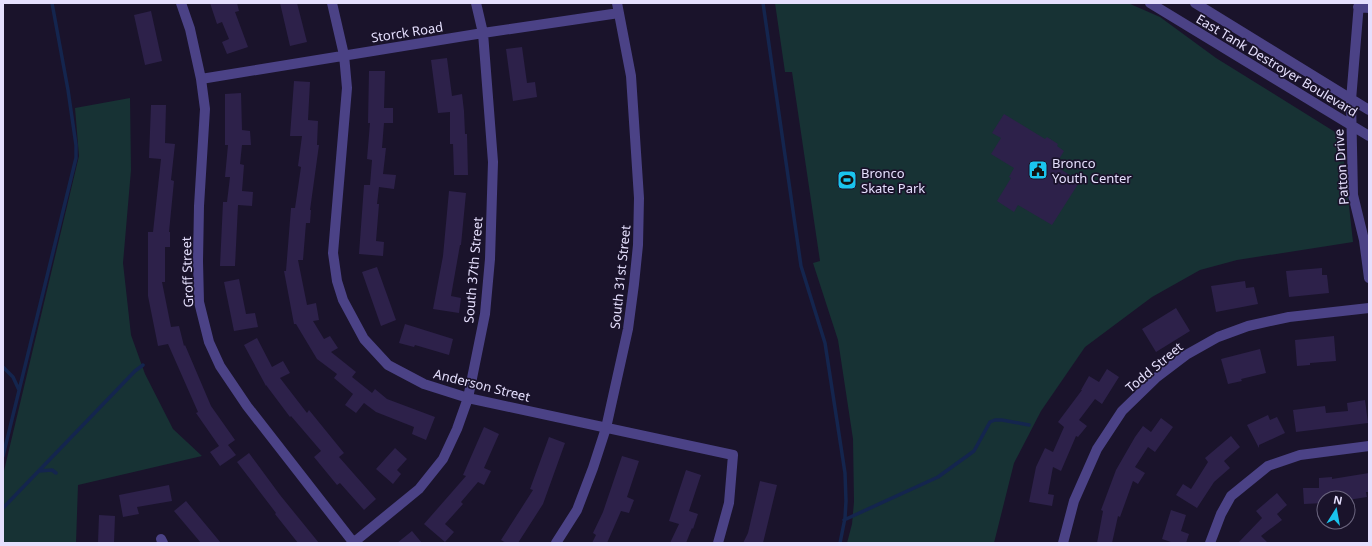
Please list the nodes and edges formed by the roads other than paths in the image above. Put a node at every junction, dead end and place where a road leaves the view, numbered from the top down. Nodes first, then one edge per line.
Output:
1 (181, 3) edge
2 (332, 3) edge
3 (476, 3) edge
4 (1150, 3) edge
5 (1195, 3) edge
6 (1359, 5) edge
7 (618, 8) edge
8 (1369, 8) edge
9 (483, 33) junction
10 (344, 55) junction
11 (201, 79) junction
12 (1351, 100) junction
13 (1369, 110) edge
14 (1351, 125) junction
15 (1369, 136) edge
16 (1369, 278) edge
17 (1369, 308) edge
18 (468, 398) junction
19 (606, 428) junction
20 (1369, 446) edge
21 (353, 543) edge
22 (556, 543) edge
23 (718, 543) edge
24 (1063, 543) edge
25 (1210, 543) edge

1 - 11 street, Groff Street
2 - 10 street, Anderson Street
3 - 9 street, South 37th Street
4 - 14 street, East Tank Destroyer Boulevard
5 - 12 street, East Tank Destroyer Boulevard
6 - 8 street
6 - 12 street, Patton Drive
7 - 9 street, Storck Road
7 - 19 street, South 31st Street
9 - 10 street, Storck Road
9 - 18 street, South 37th Street
10 - 11 street, Storck Road
10 - 18 street, Anderson Street
11 - 21 street, Groff Street
12 - 13 street, East Tank Destroyer Boulevard
12 - 14 street, Patton Drive
14 - 15 street, East Tank Destroyer Boulevard
14 - 16 street, Patton Drive
17 - 24 street, Todd Street
18 - 19 street, Anderson Street
18 - 21 street, South 37th Street
19 - 22 street, South 31st Street
19 - 23 street, Anderson Street
20 - 25 street

